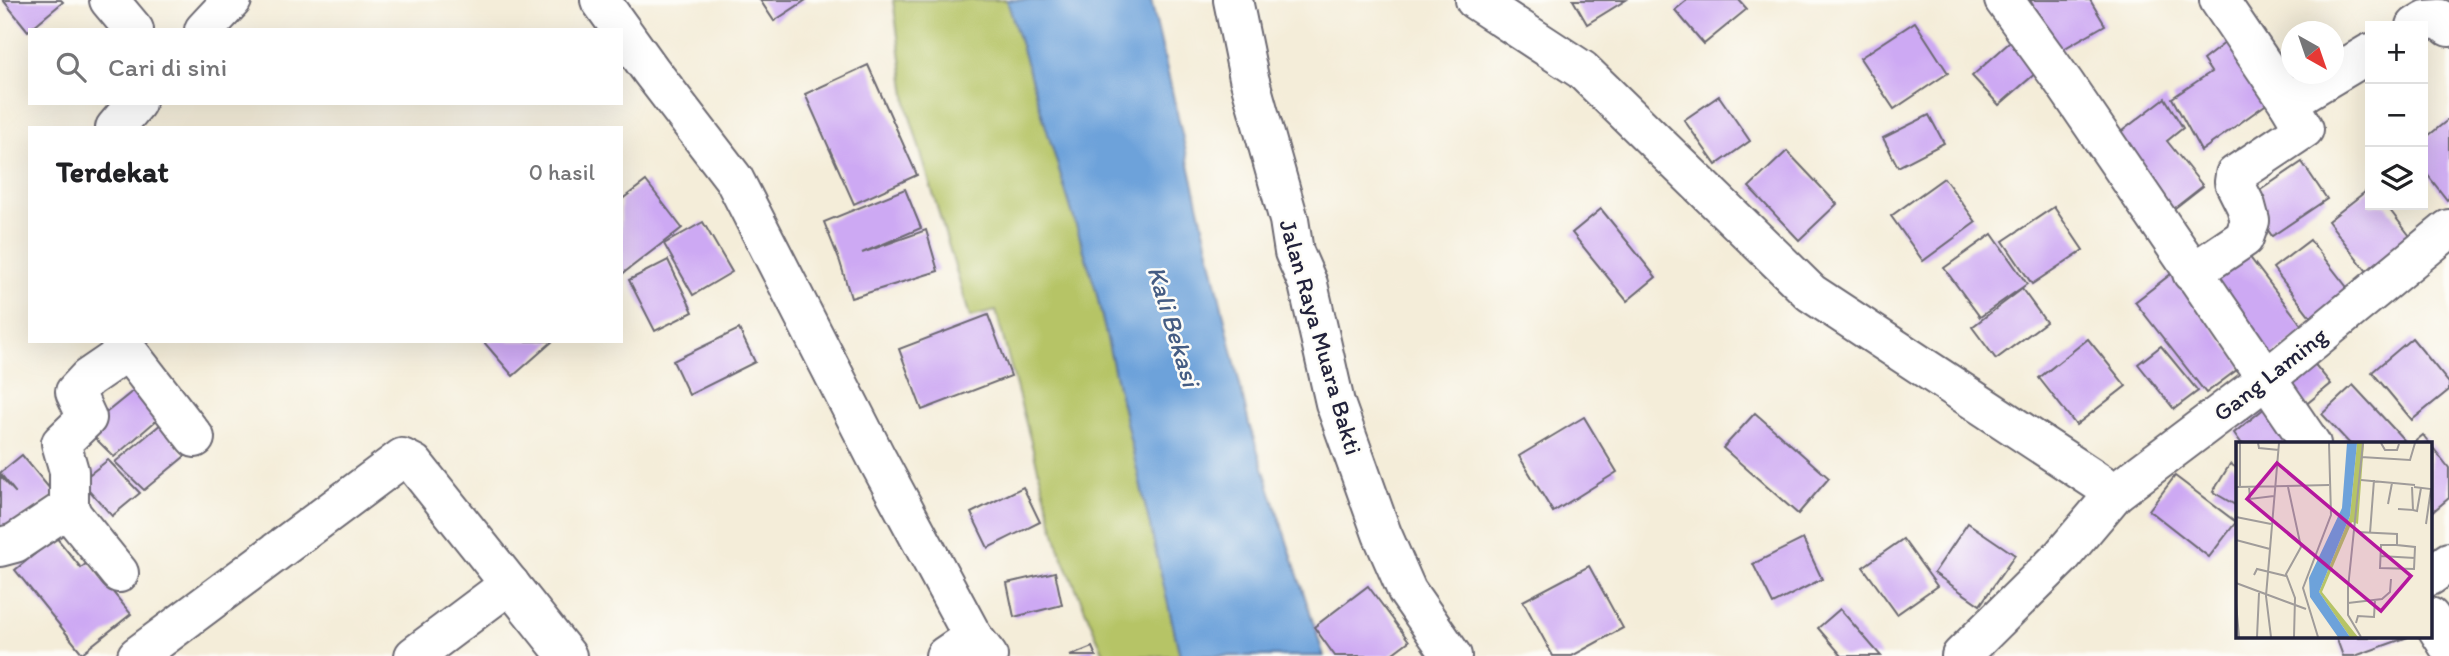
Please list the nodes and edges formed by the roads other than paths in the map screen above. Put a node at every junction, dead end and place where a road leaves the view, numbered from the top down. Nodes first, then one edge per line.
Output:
1 (108, 0) edge
2 (232, 0) edge
3 (600, 0) edge
4 (1233, 0) edge
5 (1475, 0) edge
6 (2004, 0) edge
7 (2219, 0) edge
8 (2424, 21) edge
9 (2449, 27) edge
10 (132, 28) edge
11 (206, 28) edge
12 (620, 28) edge
13 (623, 32) edge
14 (2365, 56) edge
15 (2288, 102) junction
16 (134, 105) edge
17 (116, 126) edge
18 (2449, 229) edge
19 (2192, 273) junction
20 (123, 346) edge
21 (2265, 380) junction
22 (195, 438) dead end
23 (2310, 442) edge
24 (69, 507) junction
25 (2104, 507) junction
26 (0, 547) edge
27 (2449, 562) edge
28 (119, 573) dead end
29 (2432, 575) edge
30 (510, 584) junction
31 (2432, 620) edge
32 (2449, 647) edge
33 (969, 650) edge
34 (137, 656) edge
35 (414, 656) edge
36 (567, 656) edge
37 (1452, 656) edge
38 (1961, 656) edge

1 - 10 street
2 - 11 street
3 - 12 street
4 - 37 street, Jalan Raya Muara Bakti
5 - 25 street
6 - 19 street
7 - 15 street
8 - 9 street
13 - 33 street
14 - 15 street
15 - 19 street
16 - 17 street
18 - 21 street, Gang Laming
19 - 21 street
20 - 22 street
20 - 24 street
21 - 23 street
21 - 25 street, Gang Laming
24 - 26 street
24 - 28 street
25 - 38 street, Gang Laming
27 - 29 street
30 - 34 street
30 - 35 street
30 - 36 street
31 - 32 street

